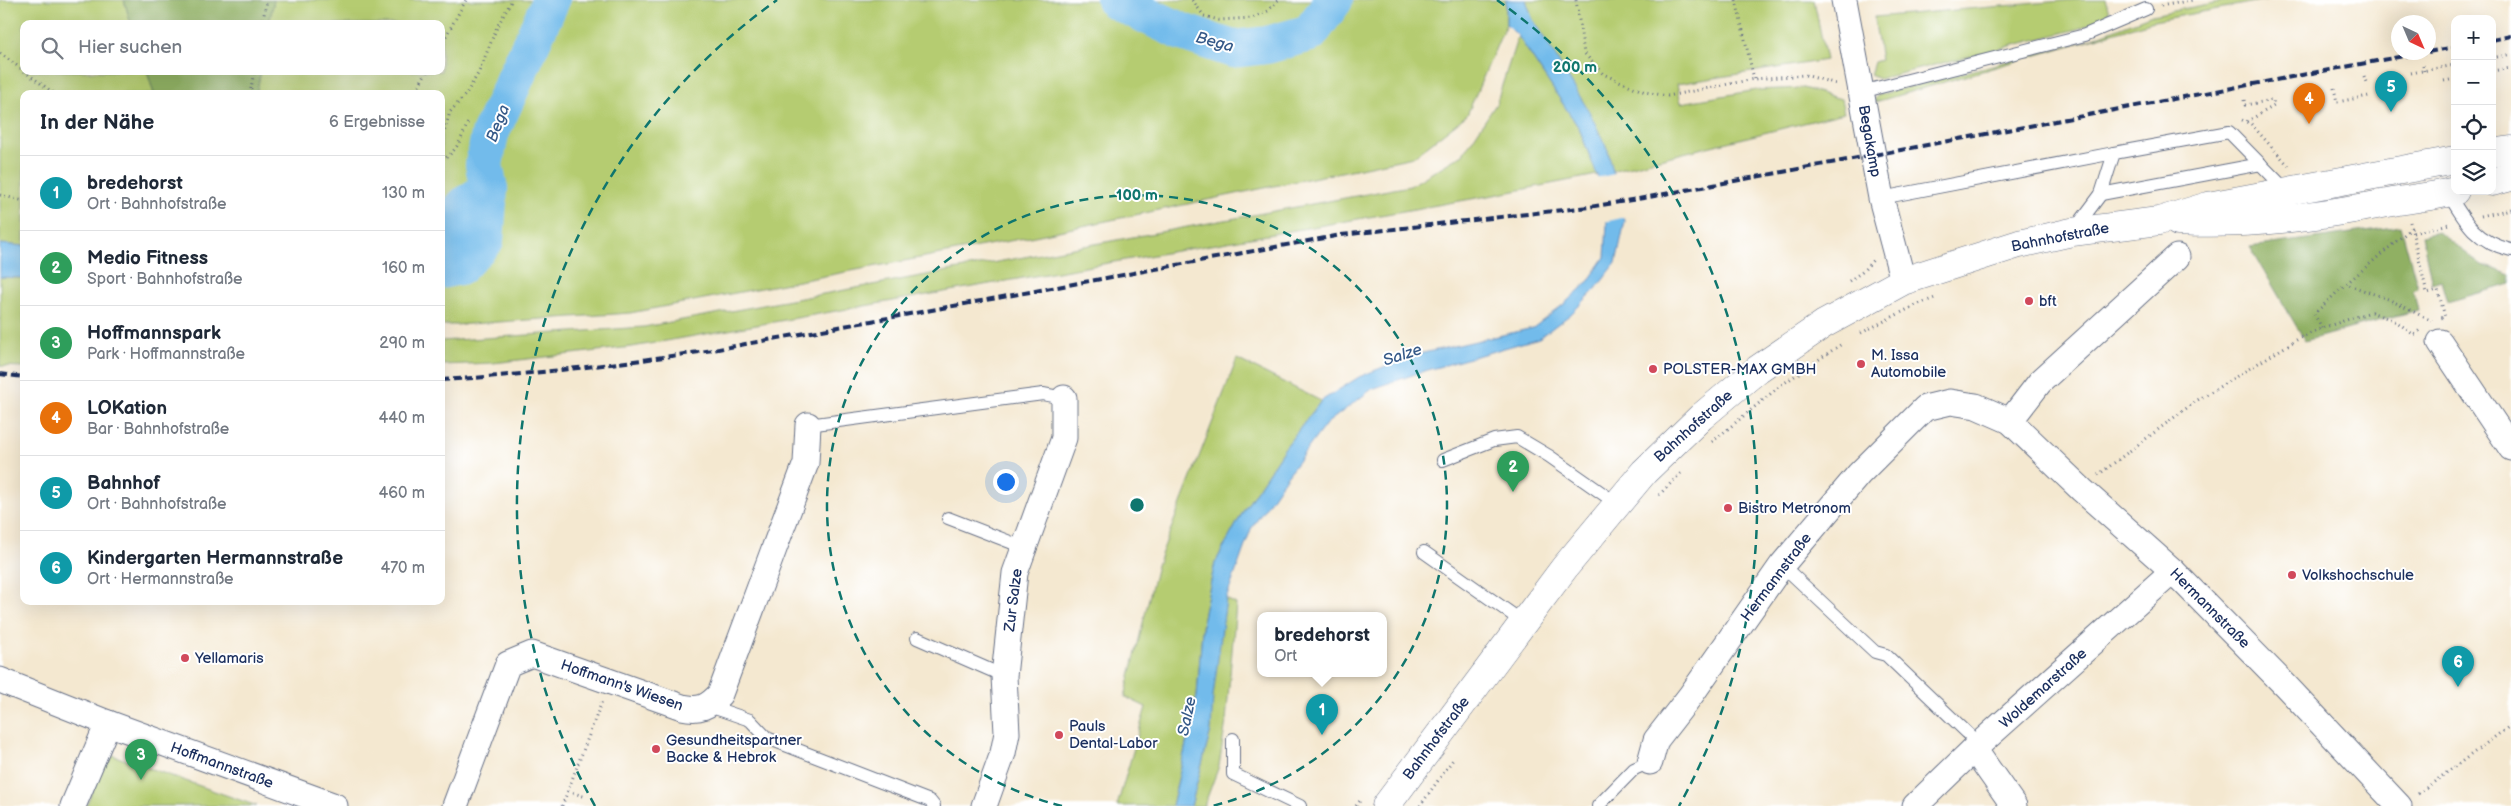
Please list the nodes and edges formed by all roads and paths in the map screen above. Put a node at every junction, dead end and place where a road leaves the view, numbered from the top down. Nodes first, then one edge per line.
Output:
1 (267, 0) edge
2 (466, 0) edge
3 (512, 0) edge
4 (1192, 0) edge
5 (1278, 0) edge
6 (1576, 0) edge
7 (1736, 0) edge
8 (1844, 0) edge
9 (2193, 0) edge
10 (2146, 9) joint
11 (263, 20) edge
12 (445, 38) edge
13 (0, 54) edge
14 (2511, 54) edge
15 (2496, 57) edge
16 (2423, 66) dead end
17 (2451, 66) edge
18 (20, 68) edge
19 (2511, 68) edge
20 (2496, 70) edge
21 (2424, 71) junction
22 (2411, 73) dead end
23 (29, 75) edge
24 (253, 75) edge
25 (424, 75) edge
26 (2364, 76) dead end
27 (2386, 78) dead end
28 (1754, 79) junction
29 (2451, 80) edge
30 (2444, 81) dead end
31 (2366, 82) dead end
32 (2307, 87) dead end
33 (2334, 88) dead end
34 (50, 90) edge
35 (251, 90) edge
36 (416, 90) edge
37 (2388, 90) dead end
38 (1861, 92) junction
39 (2308, 93) dead end
40 (2369, 96) dead end
41 (2244, 100) dead end
42 (468, 122) dead end
43 (445, 129) edge
44 (2228, 132) junction
45 (2511, 150) edge
46 (2496, 152) edge
47 (2114, 153) junction
48 (445, 158) edge
49 (2451, 161) edge
50 (2262, 164) junction
51 (2511, 176) edge
52 (2496, 181) edge
53 (2288, 192) junction
54 (2451, 192) edge
55 (2101, 194) junction
56 (0, 195) edge
57 (2453, 195) edge
58 (1881, 198) junction
59 (20, 200) edge
60 (2159, 221) junction
61 (2412, 228) dead end
62 (2072, 232) junction
63 (2413, 233) dead end
64 (2511, 250) edge
65 (2177, 257) dead end
66 (1903, 281) junction
67 (2346, 284) junction
68 (1942, 296) dead end
69 (2445, 317) dead end
70 (2322, 328) junction
71 (1860, 334) dead end
72 (1852, 338) dead end
73 (2440, 342) dead end
74 (1064, 398) joint
75 (2010, 421) junction
76 (808, 425) joint
77 (1709, 445) dead end
78 (2511, 448) edge
79 (1443, 460) dead end
80 (1690, 464) dead end
81 (2082, 490) junction
82 (1657, 497) dead end
83 (1616, 504) junction
84 (948, 518) dead end
85 (1022, 546) junction
86 (1424, 552) dead end
87 (1782, 565) junction
88 (2173, 571) junction
89 (1523, 622) junction
90 (917, 638) dead end
91 (1004, 676) junction
92 (0, 680) edge
93 (609, 682) junction
94 (710, 706) junction
95 (108, 724) junction
96 (2511, 725) edge
97 (1233, 739) dead end
98 (1977, 747) junction
99 (1460, 750) dead end
100 (1650, 762) joint
101 (568, 790) junction
102 (586, 797) dead end
103 (2407, 802) edge
104 (561, 804) edge
105 (73, 806) edge
106 (335, 806) edge
107 (455, 806) edge
108 (934, 806) edge
109 (984, 806) edge
110 (1300, 806) edge
111 (1386, 806) edge
112 (1420, 806) edge
113 (1598, 806) edge
114 (1915, 806) edge
115 (2014, 806) edge

1 - 11 path
2 - 12 path
3 - 43 path
4 - 5 path
6 - 28 path
7 - 28 path
8 - 38 street, Begakamp
9 - 10 path
10 - 38 lane
13 - 18 path
14 - 15 path
16 - 21 path
17 - 21 path
19 - 20 path
21 - 22 path
23 - 34 path
24 - 35 path
25 - 36 path
26 - 31 path
27 - 37 path
28 - 38 path
29 - 30 path
32 - 39 path
33 - 40 path
38 - 58 street, Begakamp
41 - 44 path
42 - 48 path
44 - 47 lane
44 - 50 lane
45 - 46 main road
47 - 55 lane
47 - 58 lane
49 - 53 main road, Bahnhofstraße
50 - 53 lane
50 - 55 lane
51 - 52 main road
53 - 60 main road, Bahnhofstraße
54 - 60 main road, Bahnhofstraße
55 - 62 lane
56 - 59 path
57 - 64 lane
58 - 66 street, Begakamp
60 - 62 main road, Bahnhofstraße
61 - 67 path
62 - 66 main road, Bahnhofstraße
63 - 69 path
65 - 75 street
66 - 83 main road, Bahnhofstraße
67 - 70 path
67 - 70 path
68 - 71 path
70 - 81 path
72 - 77 path
73 - 78 street
74 - 76 lane
74 - 85 street, Zur Salze
75 - 81 street, Hermannstraße
75 - 87 street, Hermannstraße
76 - 94 street
79 - 83 lane
80 - 82 path
81 - 88 street, Hermannstraße
83 - 89 main road, Bahnhofstraße
84 - 85 lane
85 - 91 street, Zur Salze
86 - 89 lane
87 - 98 lane
87 - 100 street, Hermannstraße
88 - 98 street, Woldemarstraße
88 - 103 street, Hermannstraße
89 - 111 main road, Bahnhofstraße
90 - 91 lane
91 - 109 street, Zur Salze
92 - 95 street, Hoffmannstraße
93 - 94 street, Hoffmann's Wiesen
93 - 101 path
93 - 107 street, Hoffmann's Wiesen
94 - 108 lane
95 - 105 street
95 - 106 street, Hoffmannstraße
96 - 103 path
97 - 110 lane
98 - 114 street, Woldemarstraße
98 - 115 street
99 - 112 path
100 - 113 lane
101 - 102 path
101 - 104 path

